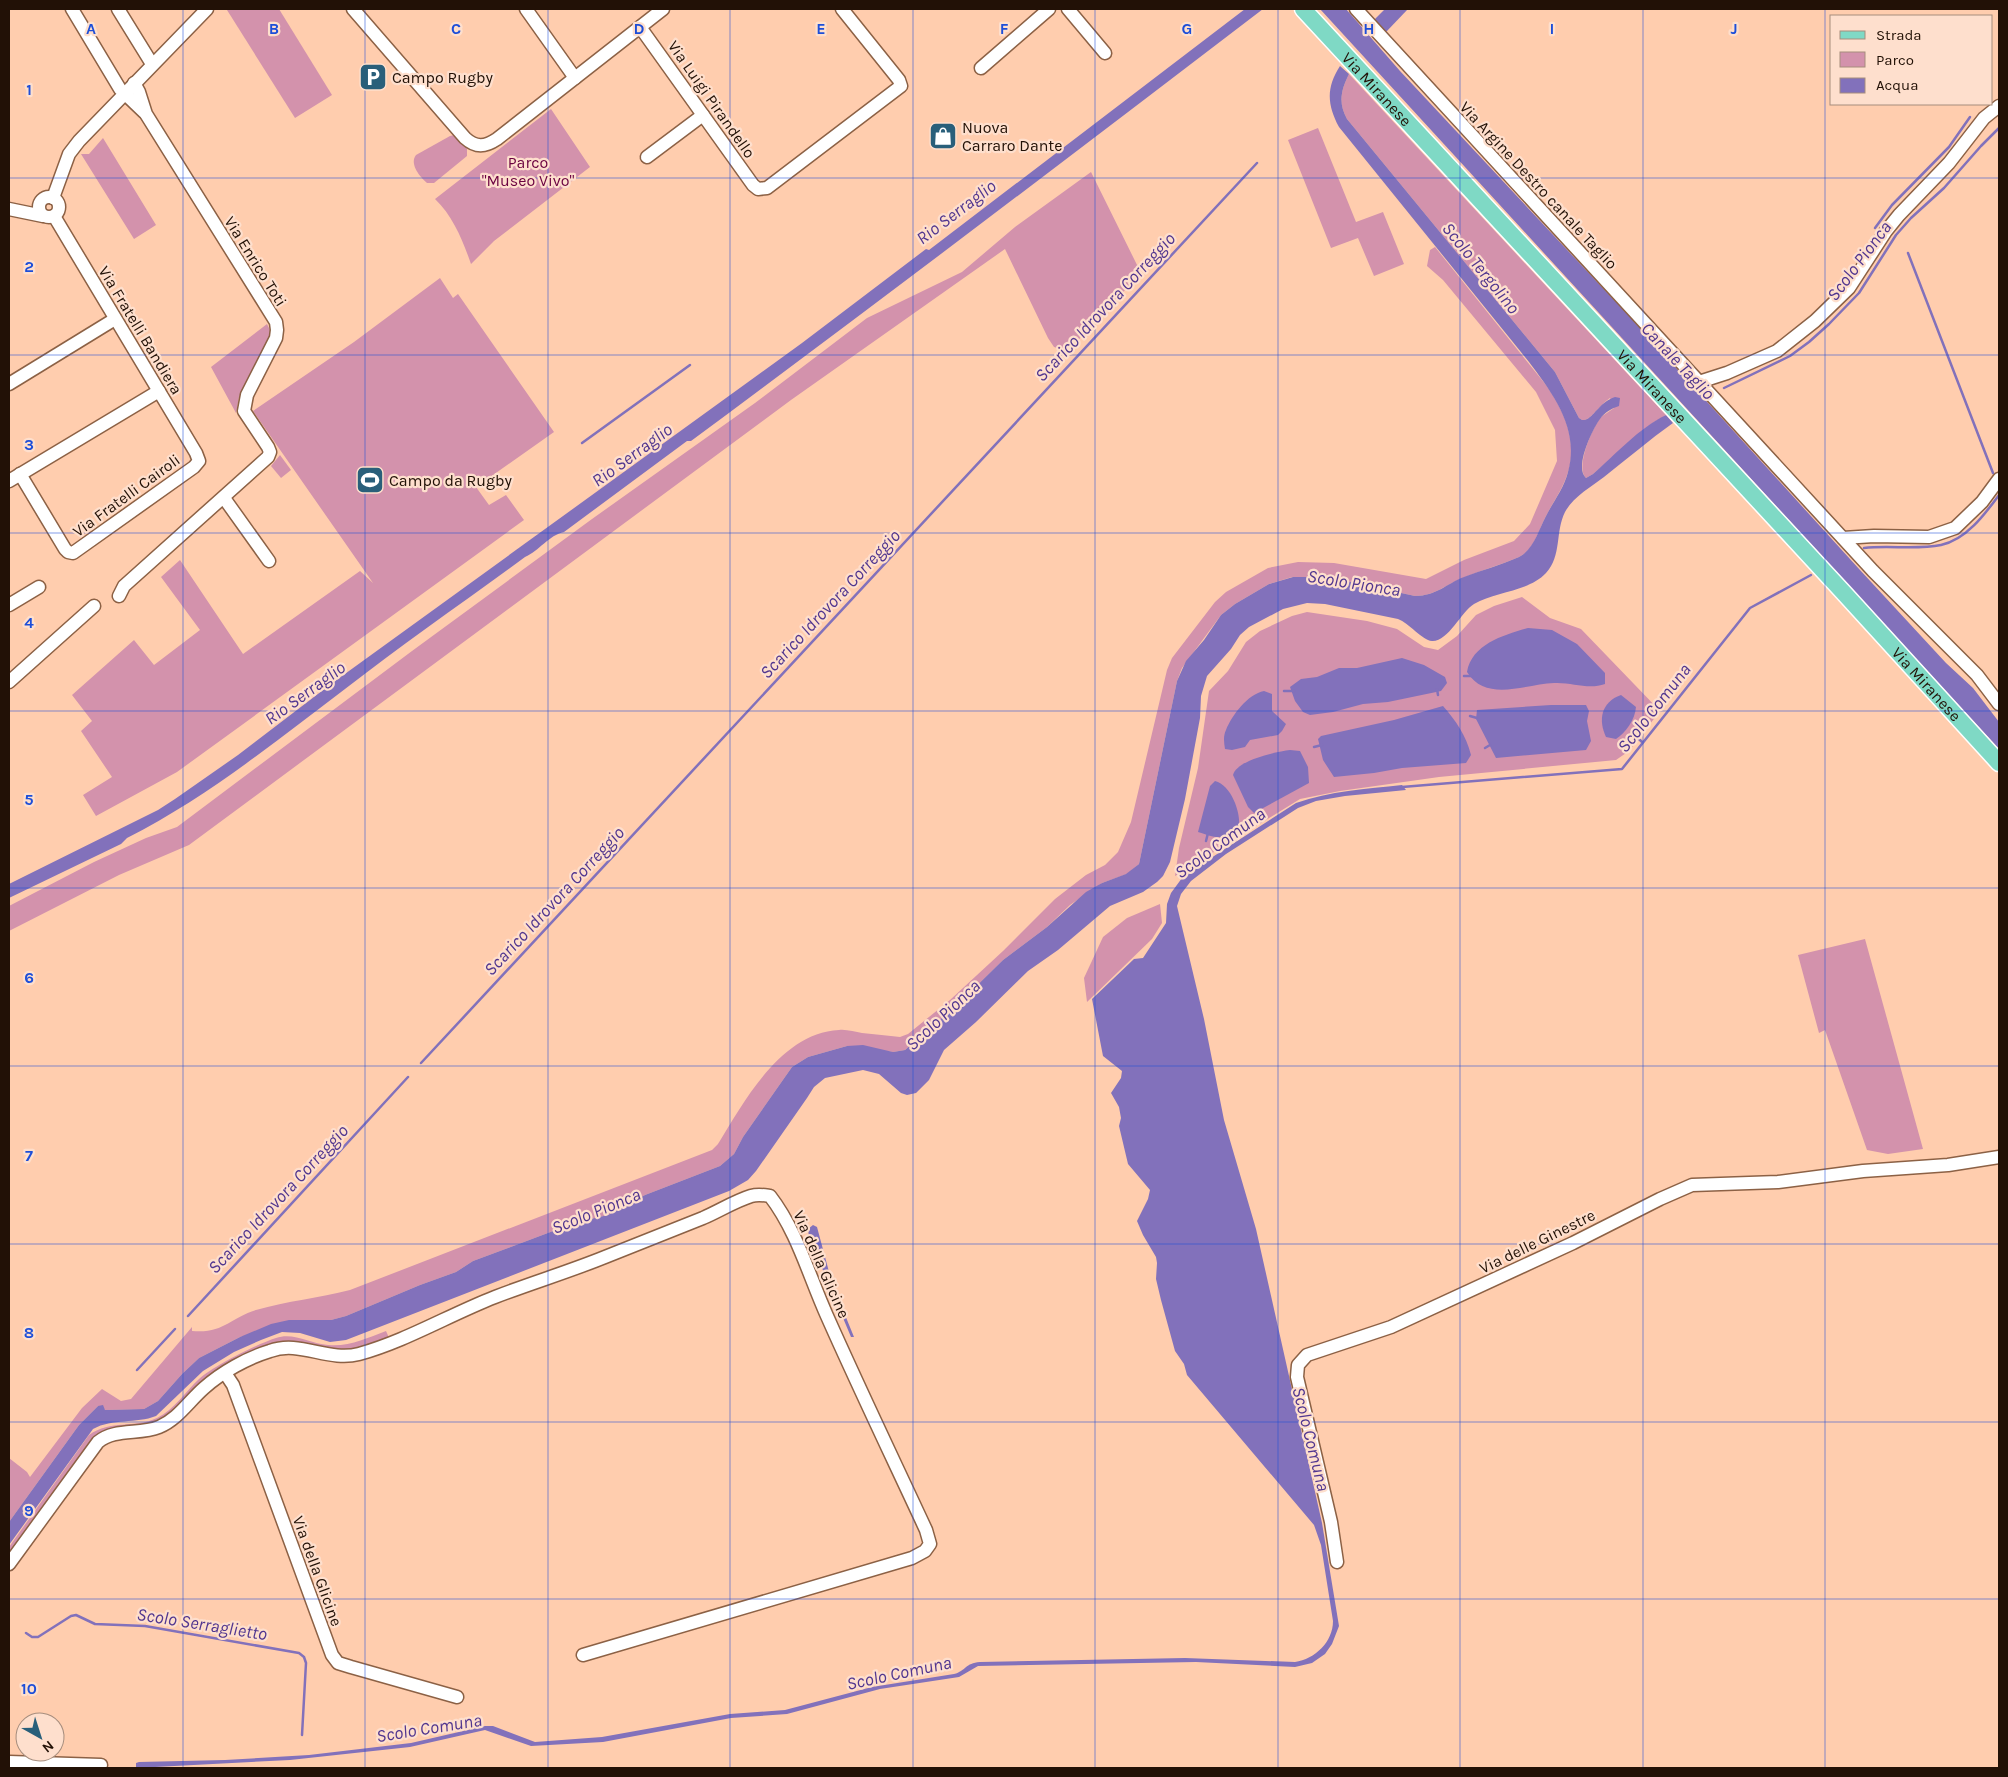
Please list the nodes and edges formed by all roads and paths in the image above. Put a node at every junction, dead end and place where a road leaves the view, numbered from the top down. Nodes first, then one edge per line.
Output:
1 (72, 9) edge
2 (118, 9) edge
3 (526, 9) edge
4 (663, 9) edge
5 (842, 9) edge
6 (1049, 9) edge
7 (1068, 9) edge
8 (1304, 9) edge
9 (1356, 9) edge
10 (202, 10) edge
11 (357, 10) edge
12 (640, 27) junction
13 (1105, 53) dead end
14 (152, 64) junction
15 (981, 68) dead end
16 (575, 78) junction
17 (134, 83) junction
18 (124, 93) junction
19 (1999, 106) edge
20 (146, 114) junction
21 (704, 115) junction
22 (647, 157) dead end
23 (9, 209) edge
24 (49, 216) junction
25 (115, 319) junction
26 (1700, 382) junction
27 (9, 384) edge
28 (159, 391) junction
29 (199, 461) joint
30 (14, 478) edge
31 (1999, 479) edge
32 (224, 498) junction
33 (1843, 538) junction
34 (269, 561) dead end
35 (39, 587) dead end
36 (119, 596) dead end
37 (9, 605) edge
38 (94, 606) dead end
39 (9, 682) edge
40 (1999, 704) edge
41 (1999, 764) edge
42 (1999, 1157) edge
43 (225, 1373) junction
44 (1337, 1562) dead end
45 (9, 1564) edge
46 (583, 1655) dead end
47 (457, 1697) dead end
48 (9, 1762) edge
49 (101, 1765) dead end

1 - 18 street, Via Enrico Toti
2 - 14 street
3 - 16 street
4 - 12 street
5 - 21 street, Via Luigi Pirandello
6 - 15 street
7 - 13 street
8 - 41 main road, Via Miranese
9 - 26 street, Via Argine Destro canale Taglio
10 - 14 street
11 - 16 street
12 - 16 street
12 - 21 street, Via Luigi Pirandello
14 - 17 street
17 - 18 street
17 - 20 street, Via Enrico Toti
18 - 20 street, Via Enrico Toti
18 - 24 street
19 - 26 street
20 - 32 street, Via Enrico Toti
21 - 22 street
23 - 24 street
24 - 25 street, Via Fratelli Bandiera
25 - 27 street
25 - 28 street, Via Fratelli Bandiera
26 - 33 street, Via Argine Destro canale Taglio
28 - 29 street, Via Fratelli Bandiera
28 - 30 street
29 - 30 street, Via Fratelli Cairoli
31 - 33 street
32 - 34 street
32 - 36 street, Via Enrico Toti
33 - 40 street, Via Argine Destro canale Taglio
35 - 37 street
38 - 39 street
42 - 44 street, Via delle Ginestre
43 - 45 street, Via della Glicine
43 - 46 street, Via della Glicine
43 - 47 street, Via della Glicine
48 - 49 street

